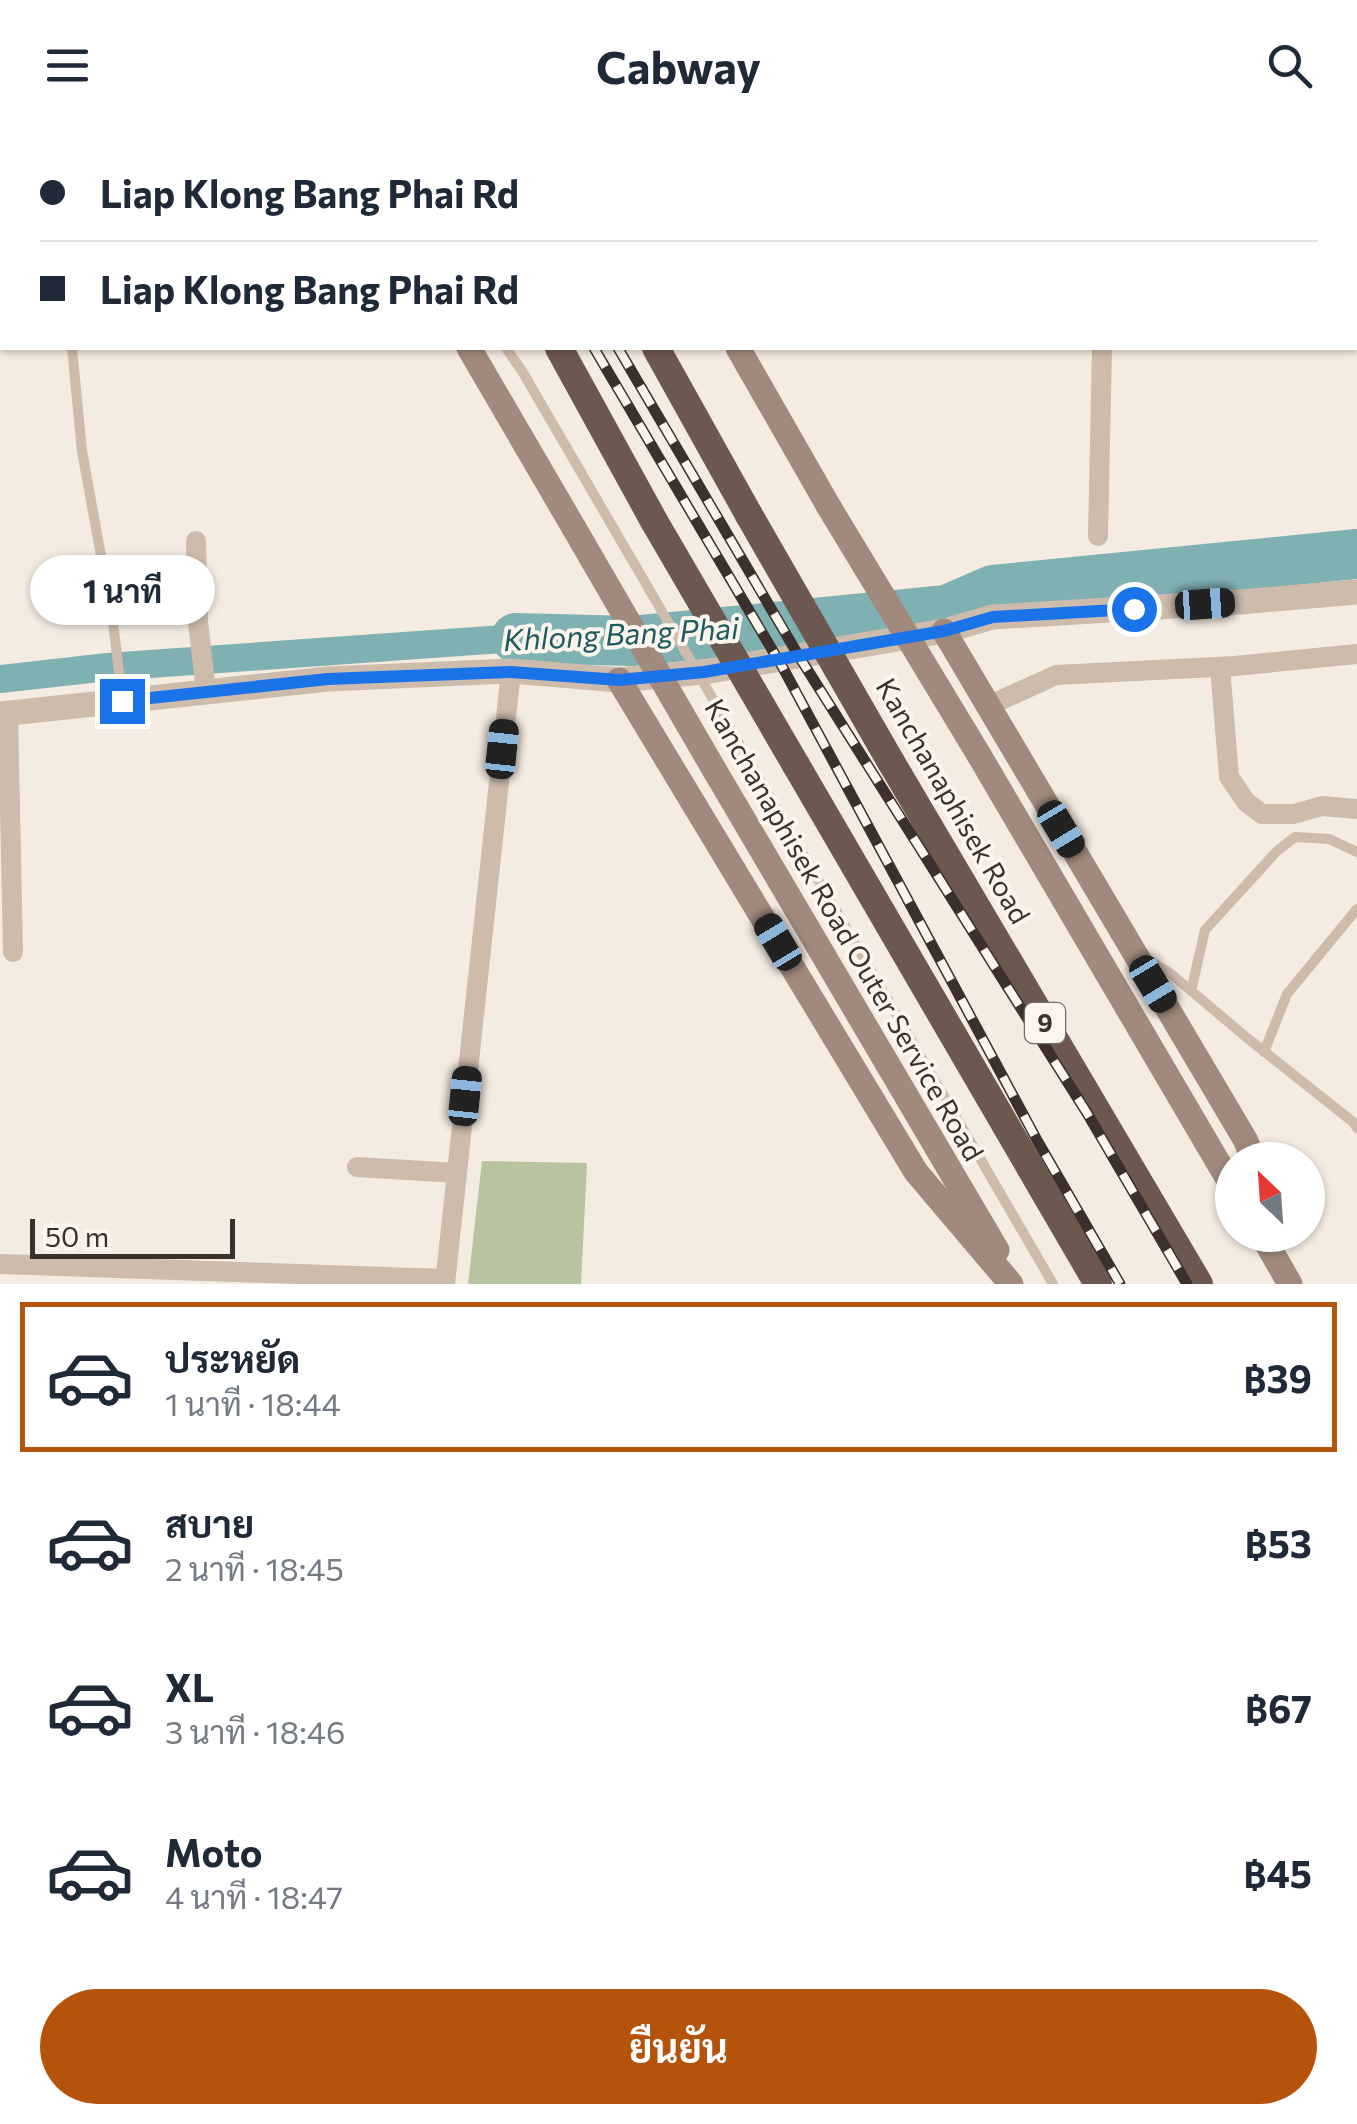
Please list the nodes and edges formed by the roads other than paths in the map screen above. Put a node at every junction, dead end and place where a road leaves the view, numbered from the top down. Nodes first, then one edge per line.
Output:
1 (72, 350) edge
2 (470, 350) edge
3 (507, 350) edge
4 (560, 350) edge
5 (657, 350) edge
6 (739, 350) edge
7 (1102, 350) edge
8 (1098, 536) dead end
9 (196, 541) dead end
10 (1357, 592) edge
11 (944, 631) junction
12 (1357, 654) edge
13 (1220, 667) junction
14 (511, 672) junction
15 (619, 680) junction
16 (205, 684) junction
17 (121, 692) junction
18 (988, 706) junction
19 (4, 714) edge
20 (1357, 809) edge
21 (1287, 814) junction
22 (1295, 837) junction
23 (1357, 852) edge
24 (1357, 909) edge
25 (13, 952) dead end
26 (1134, 952) junction
27 (1191, 992) junction
28 (1264, 1052) junction
29 (1357, 1128) edge
30 (1246, 1142) edge
31 (1215, 1157) edge
32 (357, 1167) dead end
33 (456, 1174) junction
34 (1273, 1252) edge
35 (1283, 1252) edge
36 (0, 1264) edge
37 (445, 1282) edge
38 (1014, 1284) edge
39 (1053, 1284) edge
40 (1098, 1284) edge
41 (1199, 1284) edge
42 (1293, 1284) edge

1 - 17 lane
2 - 38 main road, Kanchanaphisek Road Outer Service Road, bridge
3 - 39 lane, bridge
4 - 40 highway, bridge
5 - 41 highway, Kanchanaphisek Road / 9, bridge
6 - 31 main road, bridge
7 - 8 street
9 - 16 street
10 - 11 street
11 - 15 street
11 - 18 main road
12 - 13 street
13 - 18 street
13 - 21 street
14 - 15 street
14 - 16 street
14 - 33 street
15 - 38 main road
16 - 17 street
17 - 19 street
18 - 26 main road
19 - 25 street
20 - 21 street
21 - 22 lane
22 - 23 lane
22 - 27 lane
24 - 28 lane
26 - 27 lane
26 - 30 main road
27 - 28 lane
28 - 29 lane
32 - 33 street
33 - 37 street
34 - 42 main road
35 - 42 main road
36 - 37 street

